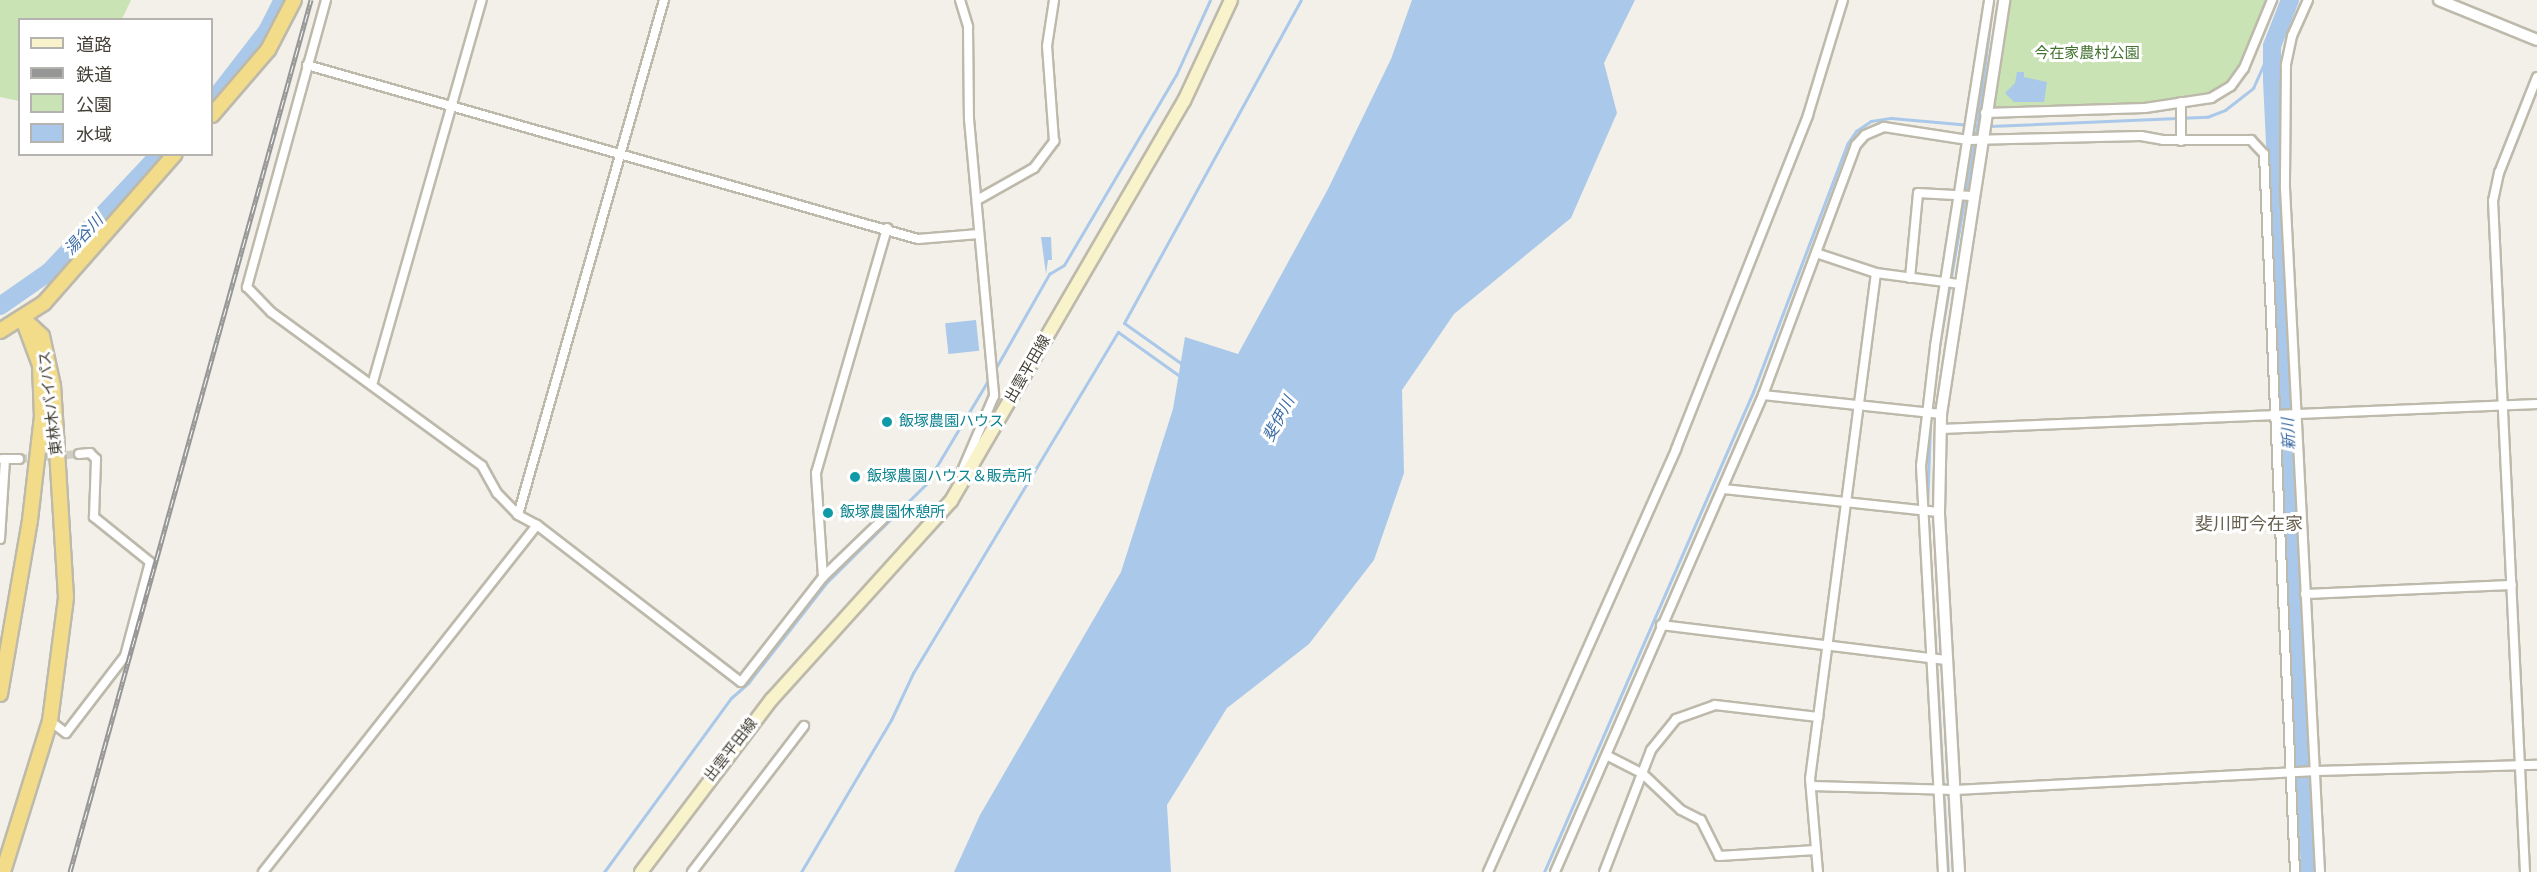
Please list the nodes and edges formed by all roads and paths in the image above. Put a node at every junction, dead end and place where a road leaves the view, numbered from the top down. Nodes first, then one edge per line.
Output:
1 (294, 0) edge
2 (326, 0) edge
3 (482, 0) edge
4 (664, 0) edge
5 (960, 0) edge
6 (1054, 0) edge
7 (1231, 0) edge
8 (1843, 0) edge
9 (1989, 0) edge
10 (2004, 0) edge
11 (2272, 0) edge
12 (2308, 0) edge
13 (2439, 0) edge
14 (2537, 40) edge
15 (1984, 41) junction
16 (1997, 44) junction
17 (307, 65) junction
18 (2537, 77) edge
19 (2181, 103) junction
20 (453, 106) junction
21 (1985, 113) junction
22 (213, 114) edge
23 (2181, 137) junction
24 (1968, 140) junction
25 (1981, 140) junction
26 (619, 153) junction
27 (173, 156) edge
28 (1958, 195) junction
29 (1972, 196) junction
30 (979, 199) junction
31 (887, 228) junction
32 (980, 234) junction
33 (1816, 253) junction
34 (1876, 273) junction
35 (1910, 278) junction
36 (1944, 282) junction
37 (1960, 284) junction
38 (23, 318) junction
39 (0, 331) edge
40 (372, 385) junction
41 (1763, 395) junction
42 (2537, 404) edge
43 (1859, 405) junction
44 (2503, 405) junction
45 (1926, 412) junction
46 (2299, 413) junction
47 (1941, 414) junction
48 (2278, 414) junction
49 (1941, 429) junction
50 (79, 454) dead end
51 (3, 459) edge
52 (20, 459) tunnel mouth
53 (1723, 489) junction
54 (951, 501) junction
55 (1847, 501) junction
56 (1921, 510) junction
57 (1939, 512) junction
58 (518, 515) junction
59 (883, 519) dead end
60 (537, 525) junction
61 (0, 539) edge
62 (823, 577) junction
63 (2512, 585) junction
64 (2305, 594) junction
65 (1661, 625) junction
66 (1829, 647) junction
67 (1931, 659) junction
68 (1946, 660) junction
69 (1, 685) edge
70 (1818, 717) junction
71 (50, 721) junction
72 (804, 726) dead end
73 (1608, 756) junction
74 (2537, 765) edge
75 (2520, 766) junction
76 (2317, 771) junction
77 (1642, 774) junction
78 (2294, 775) junction
79 (1811, 786) junction
80 (1938, 789) junction
81 (1955, 790) junction
82 (1816, 850) junction
83 (3, 872) edge
84 (263, 872) edge
85 (641, 872) edge
86 (692, 872) edge
87 (1488, 872) edge
88 (1555, 872) edge
89 (1604, 872) edge
90 (1818, 872) edge
91 (1943, 872) edge
92 (1959, 872) edge
93 (2295, 872) edge
94 (2320, 872) edge
95 (2525, 872) edge

1 - 22 highway
2 - 17 street
3 - 20 street
4 - 26 street
5 - 30 street
6 - 30 street
7 - 54 main road, 出雲平田線
8 - 87 street
9 - 15 street
10 - 16 street
11 - 19 street
12 - 46 street
13 - 14 street
15 - 16 street
15 - 24 street
16 - 21 street
17 - 20 street
17 - 40 street
18 - 44 street
19 - 21 street
19 - 23 street
20 - 26 street
20 - 40 street
21 - 25 street
23 - 25 street
23 - 48 street
24 - 25 street
24 - 28 street
24 - 33 street
25 - 29 street
26 - 31 street
26 - 58 street
27 - 38 highway
28 - 29 street
28 - 35 street
28 - 36 street
29 - 37 street
30 - 32 street
31 - 32 street
31 - 62 street
32 - 54 street
33 - 34 street
33 - 41 street
34 - 35 street
34 - 43 street
35 - 36 street
36 - 37 street
36 - 45 street
37 - 47 street
38 - 39 highway
38 - 69 highway, 東林木バイパス
38 - 71 highway, 東林木バイパス
40 - 58 street
41 - 43 street
41 - 53 street
42 - 44 street
43 - 45 street
43 - 55 street
44 - 46 street
44 - 63 street
45 - 47 street
45 - 56 street
46 - 48 street
46 - 64 street
47 - 49 street
48 - 49 street
48 - 78 street
49 - 57 street
50 - 71 street
51 - 52 street
51 - 61 street
53 - 55 street
53 - 65 street
54 - 85 main road, 出雲平田線
55 - 56 street
55 - 66 street
56 - 57 street
56 - 67 street
57 - 68 street
58 - 60 street
59 - 62 street
60 - 62 street
60 - 84 street
63 - 64 street
63 - 75 street
64 - 76 street
65 - 66 street
65 - 73 street
66 - 67 street
66 - 70 street
67 - 68 street
67 - 80 street
68 - 81 street
70 - 77 street
70 - 79 street
71 - 83 highway, 東林木バイパス
72 - 86 street
73 - 77 street
73 - 88 street
74 - 75 street
75 - 76 street
75 - 95 street
76 - 78 street
76 - 94 street
77 - 82 street
77 - 89 street
78 - 81 street
78 - 93 street
79 - 80 street
79 - 82 street
80 - 81 street
80 - 91 street
81 - 92 street
82 - 90 street

